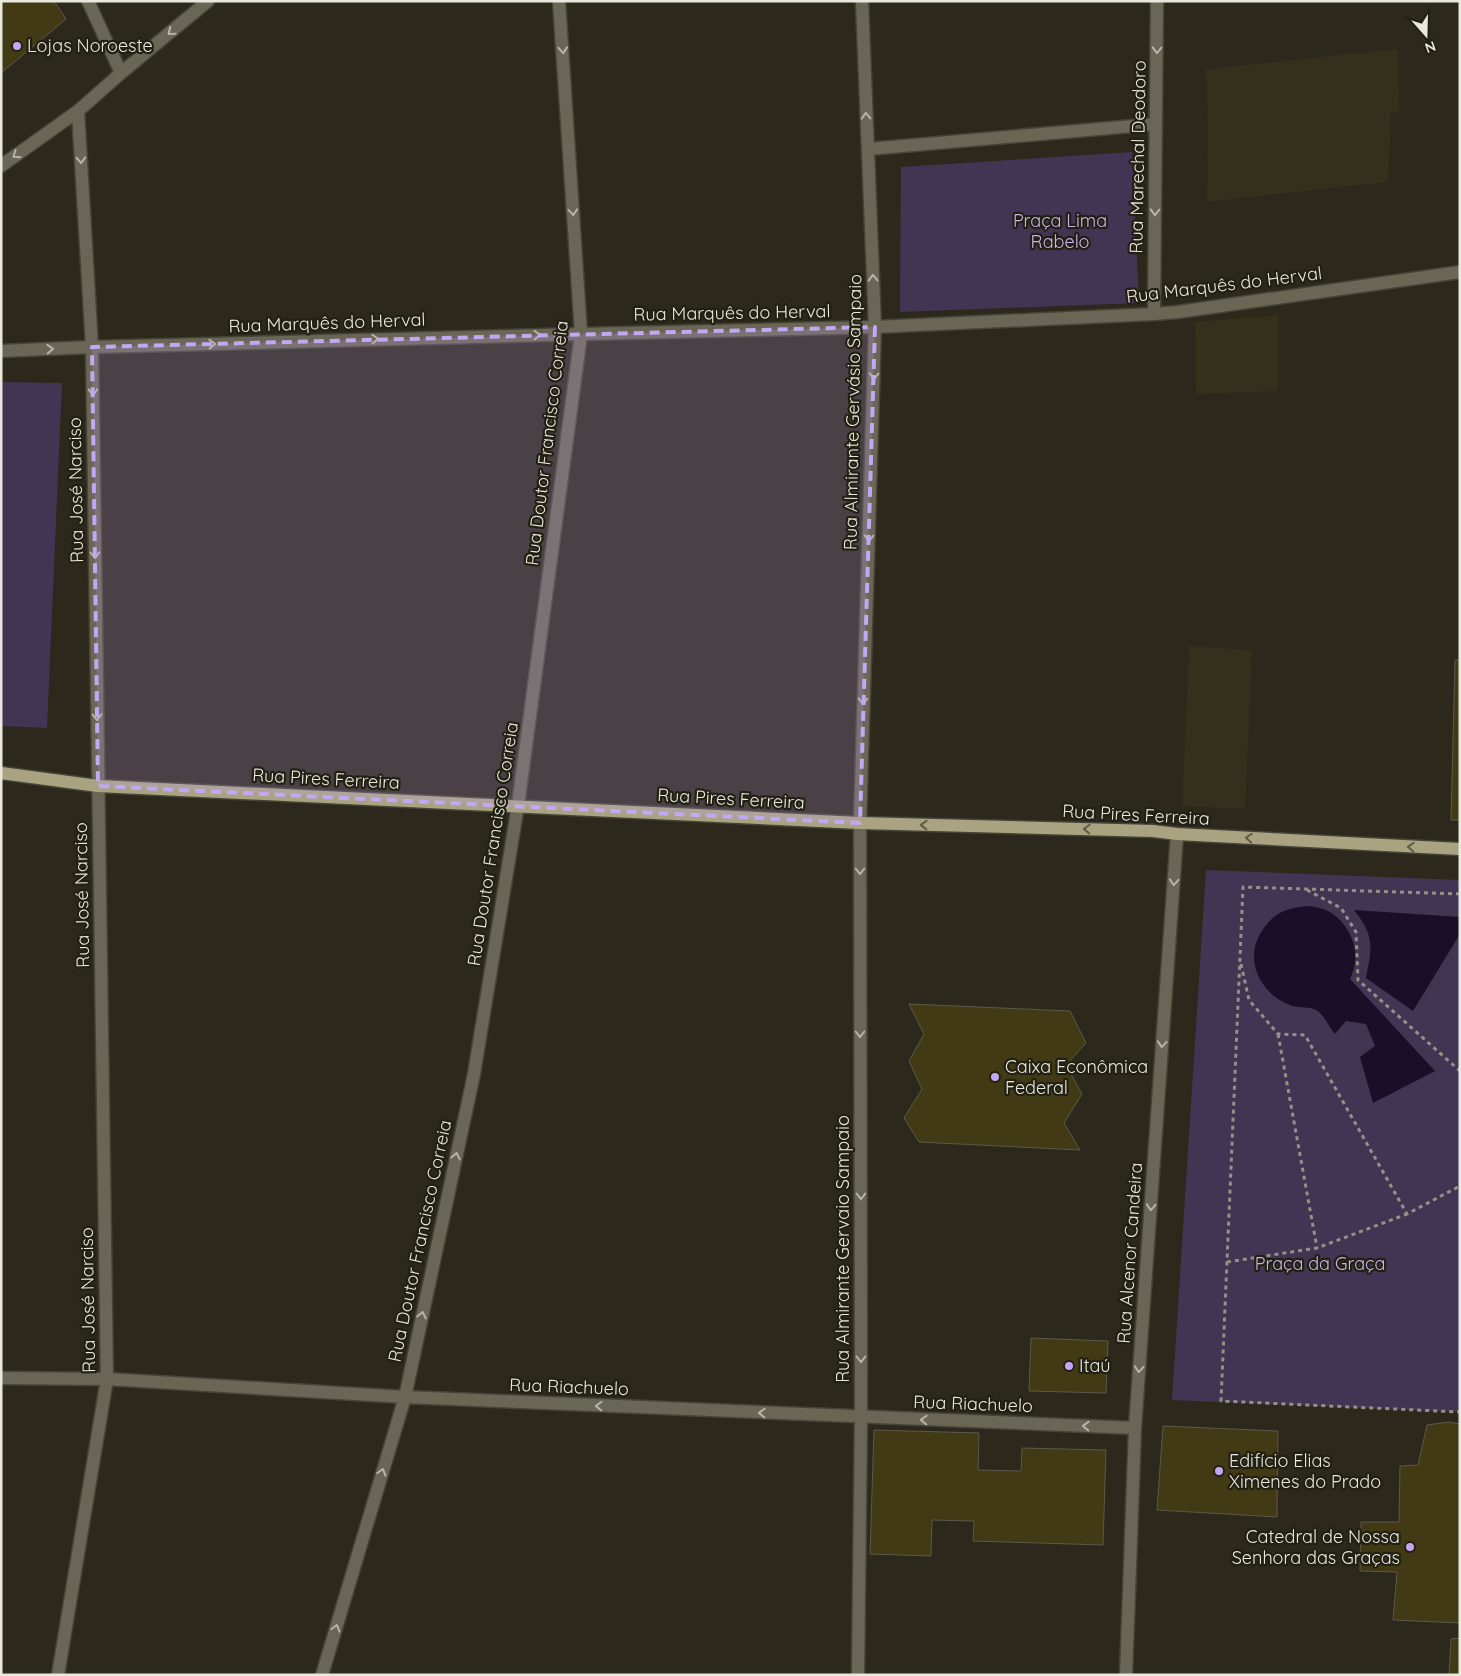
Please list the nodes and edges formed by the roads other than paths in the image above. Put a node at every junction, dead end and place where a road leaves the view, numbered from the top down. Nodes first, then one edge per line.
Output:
1 (88, 1) edge
2 (208, 1) edge
3 (559, 1) edge
4 (862, 1) edge
5 (1157, 1) edge
6 (121, 73) junction
7 (78, 111) junction
8 (1156, 124) junction
9 (868, 149) junction
10 (1, 166) edge
11 (1460, 272) edge
12 (1154, 314) junction
13 (875, 327) junction
14 (581, 334) junction
15 (92, 347) junction
16 (1, 351) edge
17 (1, 773) edge
18 (98, 786) junction
19 (518, 805) junction
20 (860, 823) junction
21 (1177, 834) junction
22 (1460, 850) edge
23 (1, 1378) edge
24 (107, 1380) junction
25 (404, 1397) junction
26 (861, 1417) junction
27 (1135, 1428) junction
28 (58, 1675) edge
29 (322, 1675) edge
30 (858, 1675) edge
31 (1126, 1675) edge

1 - 6 street
2 -> 6 street
3 -> 14 street, Rua Doutor Francisco Correia
9 -> 4 street, Rua Almirante Gervásio Sampaio
5 -> 8 street, Rua Marechal Deodoro
6 - 7 street
7 -> 10 street
7 -> 15 street, Rua José Narciso
8 - 9 street
8 -> 12 street, Rua Marechal Deodoro
13 -> 9 street, Rua Almirante Gervásio Sampaio
11 - 12 street, Rua Marquês do Herval
12 - 13 street, Rua Marquês do Herval
13 - 14 street, Rua Marquês do Herval
13 -> 20 street, Rua Almirante Gervásio Sampaio
15 -> 14 street, Rua Marquês do Herval
14 - 19 street, Rua Doutor Francisco Correia
16 -> 15 street, Rua Marquês do Herval
15 -> 18 street, Rua José Narciso
17 - 18 main road, Rua Pires Ferreira
18 - 19 main road, Rua Pires Ferreira
18 - 24 street, Rua José Narciso
19 - 20 main road, Rua Pires Ferreira
25 -> 19 street, Rua Doutor Francisco Correia
21 -> 20 main road, Rua Pires Ferreira
20 -> 26 street, Rua Almirante Gervaio Sampaio
22 -> 21 main road, Rua Pires Ferreira
21 -> 27 street, Rua Alcenor Candeira
23 - 24 street, Rua Riachuelo
24 - 25 street, Rua Riachuelo
24 - 28 street, Rua José Narciso
26 -> 25 street, Rua Riachuelo
29 -> 25 street, Rua Doutor Francisco Correia
27 -> 26 street, Rua Riachuelo
26 - 30 street, Rua Almirante Gervaio Sampaio
27 - 31 street, Rua Alcenor Candeira

